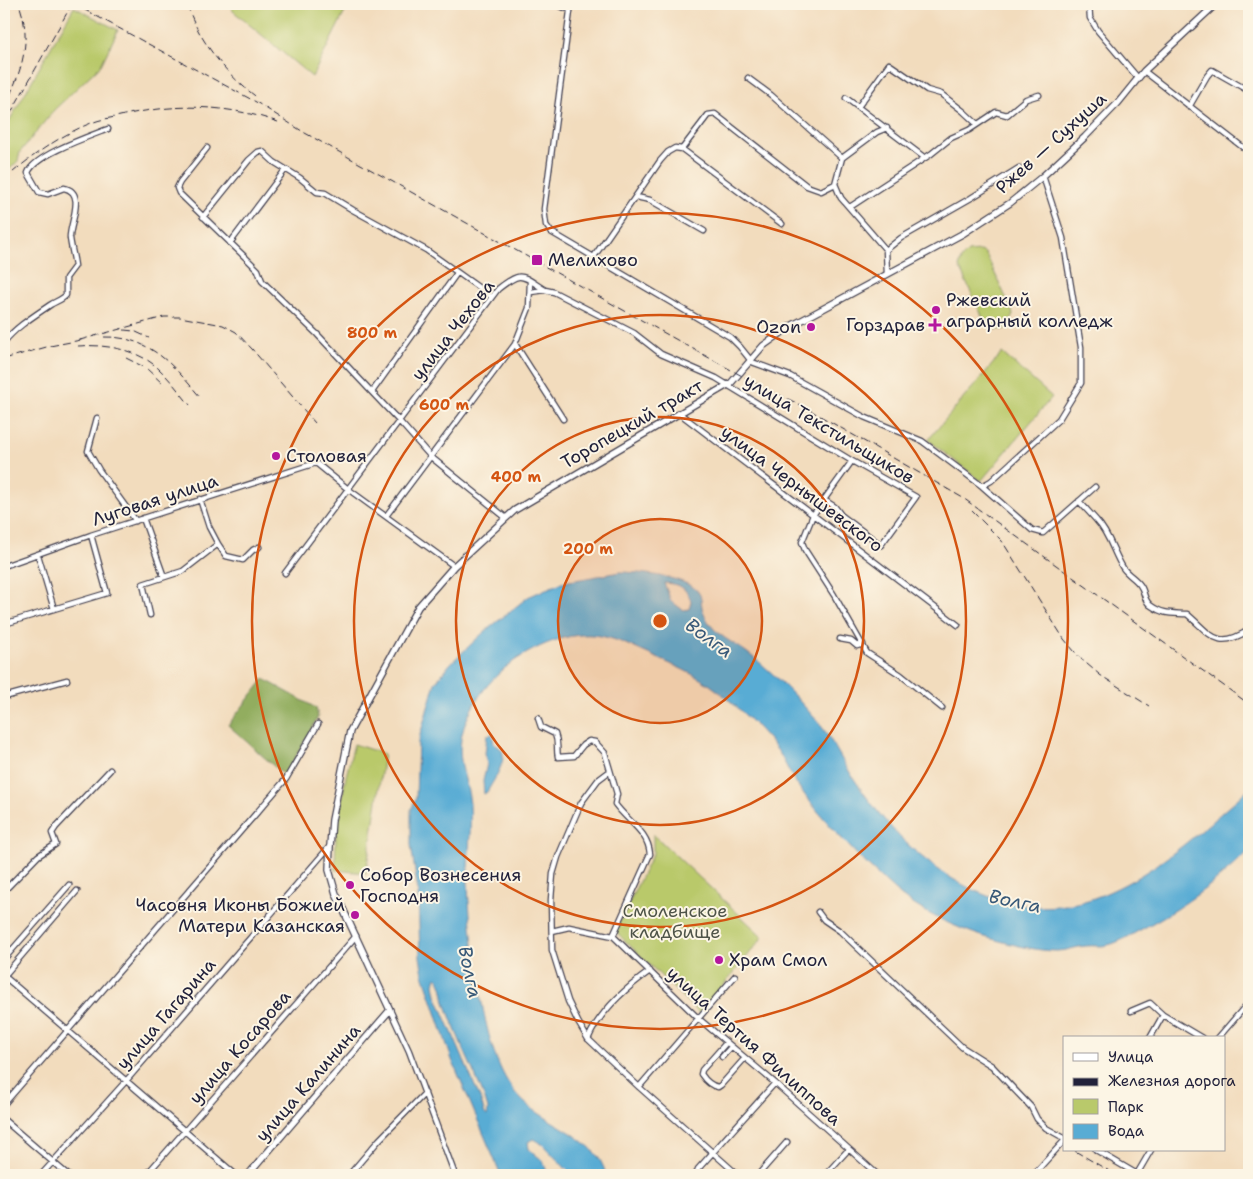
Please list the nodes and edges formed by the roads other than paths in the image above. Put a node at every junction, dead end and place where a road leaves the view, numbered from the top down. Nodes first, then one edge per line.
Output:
1 (555, 4) edge
2 (571, 4) edge
3 (1089, 4) edge
4 (1216, 4) edge
5 (570, 10) junction
6 (1144, 71) junction
7 (748, 78) dead end
8 (1138, 78) junction
9 (1249, 91) edge
10 (1039, 95) dead end
11 (846, 98) dead end
12 (858, 106) junction
13 (1189, 107) junction
14 (977, 124) junction
15 (887, 128) junction
16 (108, 129) dead end
17 (207, 148) dead end
18 (682, 149) junction
19 (1249, 152) edge
20 (842, 158) junction
21 (925, 158) junction
22 (1019, 168) dead end
23 (286, 170) junction
24 (1043, 176) junction
25 (835, 184) junction
26 (636, 197) junction
27 (850, 207) junction
28 (203, 217) junction
29 (782, 224) dead end
30 (704, 231) dead end
31 (230, 243) junction
32 (886, 250) junction
33 (593, 258) junction
34 (457, 274) junction
35 (887, 274) junction
36 (530, 281) junction
37 (545, 290) junction
38 (531, 292) junction
39 (492, 297) junction
40 (4, 342) edge
41 (515, 344) junction
42 (750, 360) junction
43 (728, 385) junction
44 (372, 392) junction
45 (679, 413) junction
46 (97, 418) dead end
47 (564, 418) dead end
48 (400, 422) junction
49 (431, 457) junction
50 (852, 461) junction
51 (982, 486) junction
52 (1095, 487) dead end
53 (348, 489) junction
54 (200, 499) junction
55 (824, 500) junction
56 (1080, 501) junction
57 (813, 515) junction
58 (386, 516) junction
59 (505, 517) junction
60 (143, 518) junction
61 (136, 521) junction
62 (91, 535) junction
63 (218, 544) junction
64 (259, 547) dead end
65 (38, 555) junction
66 (4, 566) edge
67 (454, 566) junction
68 (285, 573) dead end
69 (164, 577) junction
70 (54, 609) junction
71 (150, 615) dead end
72 (4, 624) edge
73 (958, 625) dead end
74 (1249, 630) edge
75 (840, 639) dead end
76 (863, 644) junction
77 (68, 680) dead end
78 (4, 697) edge
79 (942, 708) dead end
80 (538, 718) dead end
81 (318, 724) dead end
82 (110, 770) dead end
83 (610, 771) junction
84 (330, 846) junction
85 (69, 884) dead end
86 (6, 885) edge
87 (4, 891) edge
88 (76, 891) dead end
89 (818, 912) dead end
90 (552, 931) junction
91 (356, 936) junction
92 (613, 936) junction
93 (4, 959) edge
94 (650, 971) junction
95 (4, 976) edge
96 (735, 976) dead end
97 (1249, 1002) edge
98 (390, 1010) junction
99 (1131, 1011) dead end
100 (1163, 1015) junction
101 (699, 1019) junction
102 (68, 1031) junction
103 (1151, 1036) edge
104 (1199, 1036) edge
105 (1220, 1036) edge
106 (588, 1039) junction
107 (726, 1043) junction
108 (731, 1047) junction
109 (722, 1057) dead end
110 (745, 1058) junction
111 (126, 1081) junction
112 (775, 1083) junction
113 (639, 1087) junction
114 (425, 1093) junction
115 (4, 1104) edge
116 (4, 1120) edge
117 (185, 1132) junction
118 (1063, 1139) edge
119 (1063, 1141) edge
120 (788, 1142) dead end
121 (848, 1150) junction
122 (1099, 1152) edge
123 (1150, 1152) edge
124 (713, 1153) junction
125 (52, 1162) junction
126 (453, 1170) junction
127 (41, 1175) edge
128 (68, 1175) edge
129 (146, 1175) edge
130 (236, 1175) edge
131 (248, 1175) edge
132 (349, 1175) edge
133 (448, 1175) edge
134 (455, 1175) edge
135 (696, 1175) edge
136 (738, 1175) edge
137 (758, 1175) edge
138 (825, 1175) edge
139 (878, 1175) edge
140 (1033, 1175) edge

1 - 5 street
2 - 5 street
3 - 8 street
4 - 6 main road, Ржев — Сухуша
5 - 33 street
6 - 8 main road, Ржев — Сухуша
6 - 13 street
7 - 20 street
8 - 24 main road, Ржев — Сухуша
9 - 13 street
10 - 14 street
11 - 12 street
12 - 14 street
12 - 15 street
13 - 19 street
14 - 21 street
15 - 20 street
15 - 21 street
16 - 40 street
17 - 28 street
18 - 25 street
18 - 26 street
18 - 29 street
20 - 25 street
21 - 27 street
22 - 32 street
23 - 28 street
23 - 31 street
23 - 34 street
24 - 35 main road, Ржев — Сухуша
24 - 51 street
25 - 27 street
26 - 30 street
26 - 33 street
27 - 32 street
28 - 31 street
31 - 44 street
32 - 35 street
33 - 42 street
34 - 39 street
34 - 44 street
35 - 42 main road
36 - 37 street
36 - 38 street
36 - 39 street, улица Чехова
37 - 38 street
37 - 43 street, улица Текстильщиков
38 - 41 street
39 - 48 street, улица Чехова
41 - 47 street
41 - 49 street
42 - 43 main road, Торопецкий тракт
42 - 51 street
43 - 45 main road, Торопецкий тракт
43 - 50 street, улица Текстильщиков
44 - 48 street
45 - 57 street, улица Чернышевского
45 - 59 main road, Торопецкий тракт
46 - 61 street
48 - 49 street
48 - 53 street, улица Чехова
49 - 58 street
49 - 59 street
50 - 55 street
50 - 55 street, улица Текстильщиков
51 - 56 street
52 - 56 street
53 - 54 street, Луговая улица
53 - 58 street
53 - 68 street, улица Чехова
54 - 60 street, Луговая улица
54 - 63 street
55 - 57 street
56 - 74 street
57 - 73 street, улица Чернышевского
57 - 76 street
58 - 67 street
59 - 67 main road, Торопецкий тракт
60 - 61 street, Луговая улица
60 - 69 street
61 - 62 street, Луговая улица
62 - 65 street, Луговая улица
62 - 70 street
63 - 64 street
63 - 69 street
65 - 66 street, Луговая улица
65 - 70 street
67 - 84 main road, Торопецкий тракт
69 - 71 street
70 - 72 street
75 - 76 street
76 - 79 street
77 - 78 street
80 - 83 street
81 - 102 street
82 - 86 street
83 - 90 street
83 - 92 street
84 - 91 main road, Торопецкий тракт
84 - 111 street, улица Гагарина
85 - 93 street
86 - 87 street
88 - 95 street
89 - 118 street
90 - 92 street
90 - 106 street
91 - 98 main road, Торопецкий тракт
91 - 117 street, улица Косарова
92 - 94 street, улица Тертия Филиппова
94 - 101 street, улица Тертия Филиппова
94 - 106 street
95 - 102 street
96 - 101 street
97 - 105 street
98 - 114 street
98 - 131 main road, улица Калинина
99 - 100 street
100 - 103 street
100 - 104 street
101 - 107 street, улица Тертия Филиппова
101 - 113 street
102 - 111 street
102 - 115 street
106 - 113 street
107 - 108 street, улица Тертия Филиппова
107 - 110 street
108 - 109 street
108 - 110 street, улица Тертия Филиппова
110 - 112 street, улица Тертия Филиппова
111 - 117 street
111 - 125 street, улица Гагарина
112 - 121 street, улица Тертия Филиппова
112 - 124 street
113 - 124 street
114 - 126 street
114 - 132 street
116 - 125 street
117 - 129 street, улица Косарова
117 - 130 street
119 - 140 street
120 - 137 street
121 - 138 street
121 - 139 street, улица Тертия Филиппова
122 - 123 street
124 - 135 street
124 - 136 street
125 - 127 street, улица Гагарина
125 - 128 street
126 - 133 street
126 - 134 street

